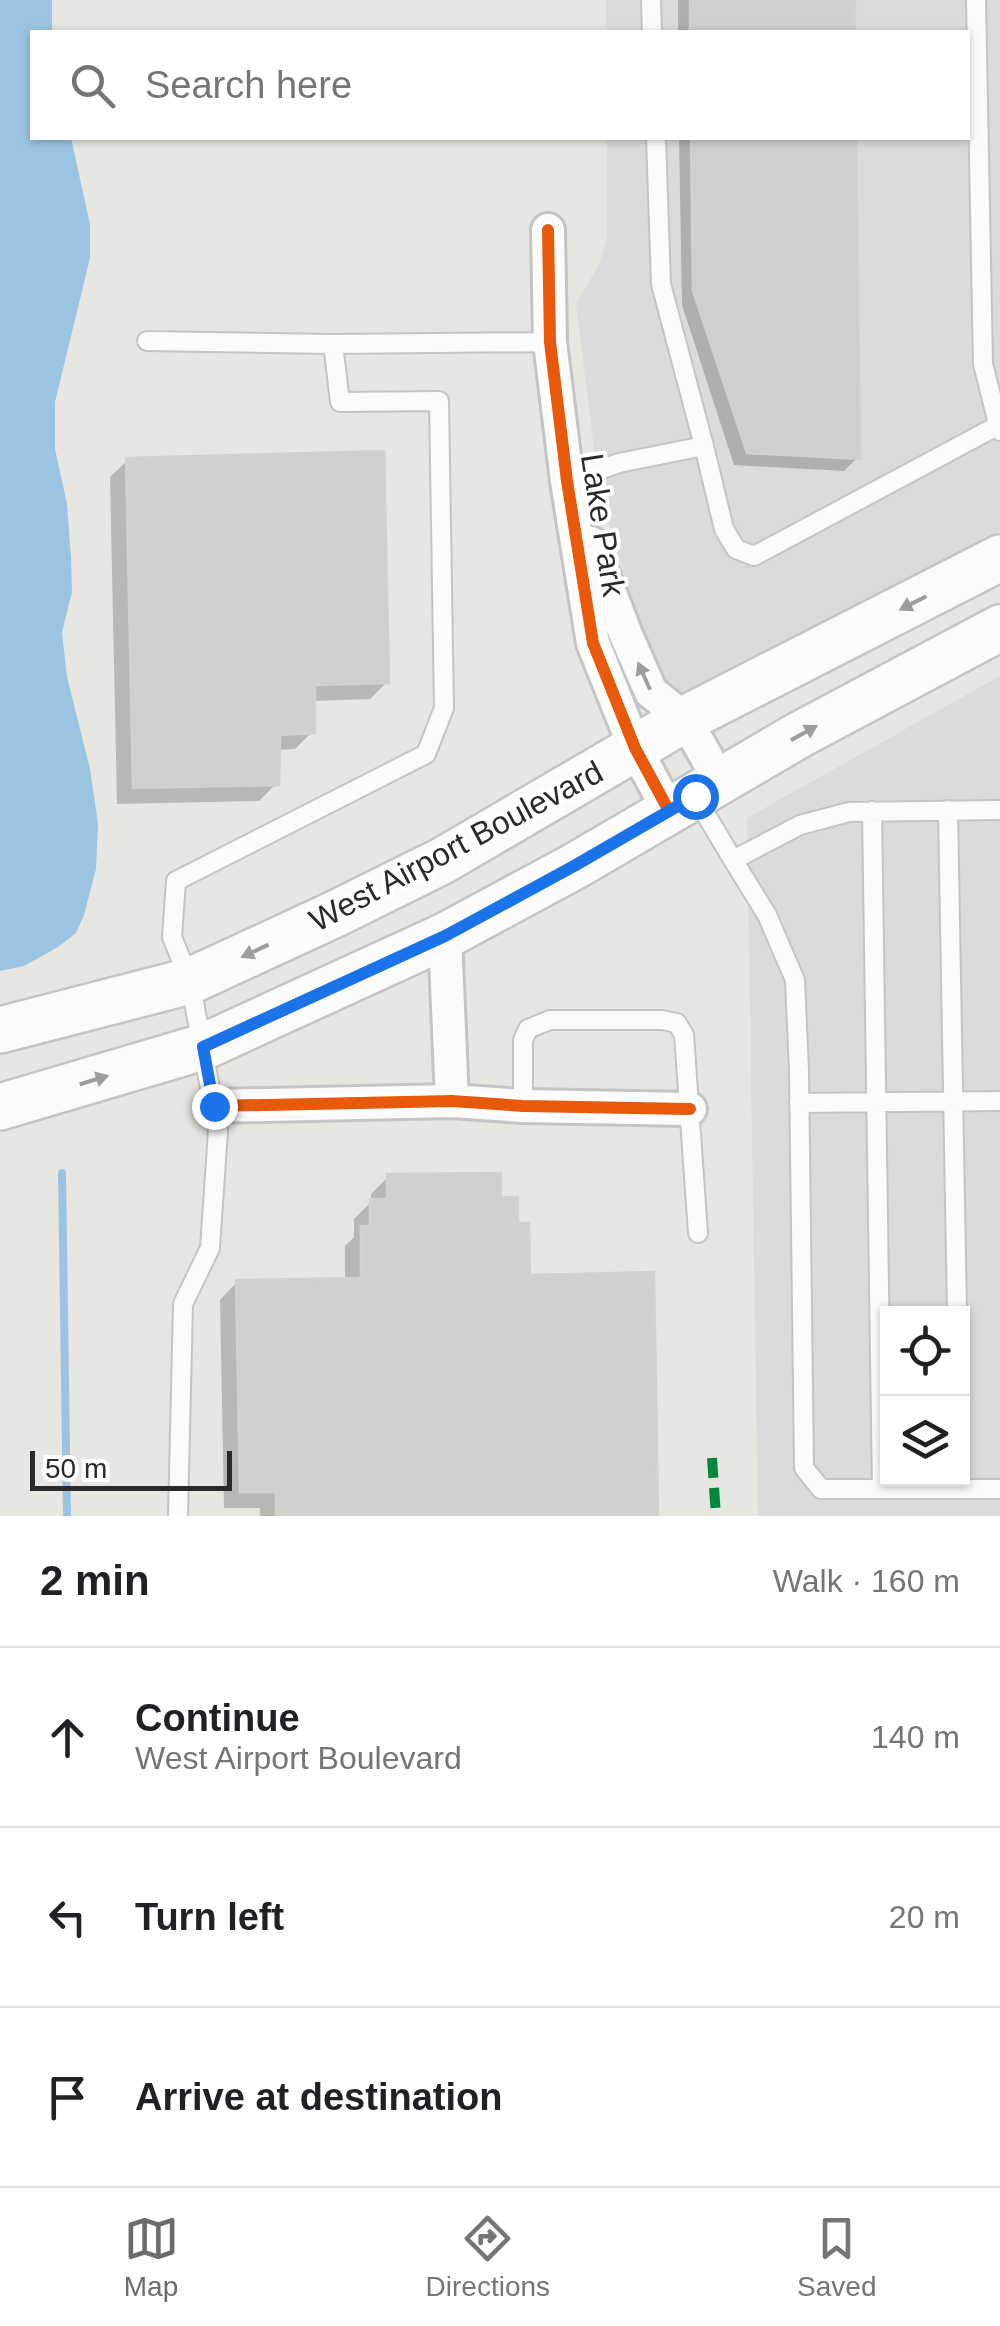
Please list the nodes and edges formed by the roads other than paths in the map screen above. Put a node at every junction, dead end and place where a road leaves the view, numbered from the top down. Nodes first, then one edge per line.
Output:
1 (651, 0) edge
2 (976, 0) edge
3 (652, 30) edge
4 (656, 140) edge
5 (548, 230) dead end
6 (147, 341) dead end
7 (550, 342) junction
8 (333, 344) junction
9 (999, 428) edge
10 (704, 446) junction
11 (567, 480) junction
12 (1000, 558) edge
13 (1000, 628) edge
14 (685, 719) junction
15 (635, 748) junction
16 (695, 796) junction
17 (948, 810) junction
18 (1000, 810) edge
19 (872, 811) junction
20 (733, 860) junction
21 (445, 936) junction
22 (190, 980) junction
23 (0, 1030) edge
24 (203, 1047) junction
25 (452, 1101) junction
26 (954, 1102) junction
27 (1000, 1102) edge
28 (799, 1103) junction
29 (876, 1103) junction
30 (0, 1106) edge
31 (214, 1106) junction
32 (523, 1106) junction
33 (690, 1109) junction
34 (698, 1233) dead end
35 (957, 1306) edge
36 (970, 1485) edge
37 (929, 1486) edge
38 (1000, 1488) edge
39 (882, 1489) junction
40 (178, 1516) edge

1 - 3 lane
2 - 9 lane
4 - 10 lane
5 - 7 street, Lake Park
6 - 8 lane
7 - 8 lane
7 - 11 street, Lake Park
8 - 22 lane
9 - 10 lane
10 - 11 lane
14 -> 11 street, Lake Park
11 - 15 street, Lake Park
12 -> 14 main road, West Airport Boulevard
16 -> 13 main road
14 - 15 main road, West Airport Boulevard
14 - 16 street, Lake Park
15 - 16 street, Lake Park
15 -> 22 main road, West Airport Boulevard
16 - 20 lane
16 - 21 main road
17 - 18 lane
17 - 19 lane
17 - 26 lane
19 - 20 lane
19 - 29 lane
20 - 28 lane
21 - 24 main road
21 - 25 street
22 - 23 main road, West Airport Boulevard
22 - 24 lane
30 -> 24 main road
24 - 31 lane
25 - 31 street
25 - 32 street
26 - 27 lane
26 - 29 lane
26 - 35 lane
28 - 29 lane
28 - 39 lane
29 - 39 lane
31 - 40 lane
32 - 33 street
32 - 33 lane
33 - 34 lane
36 - 38 lane
37 - 39 lane

